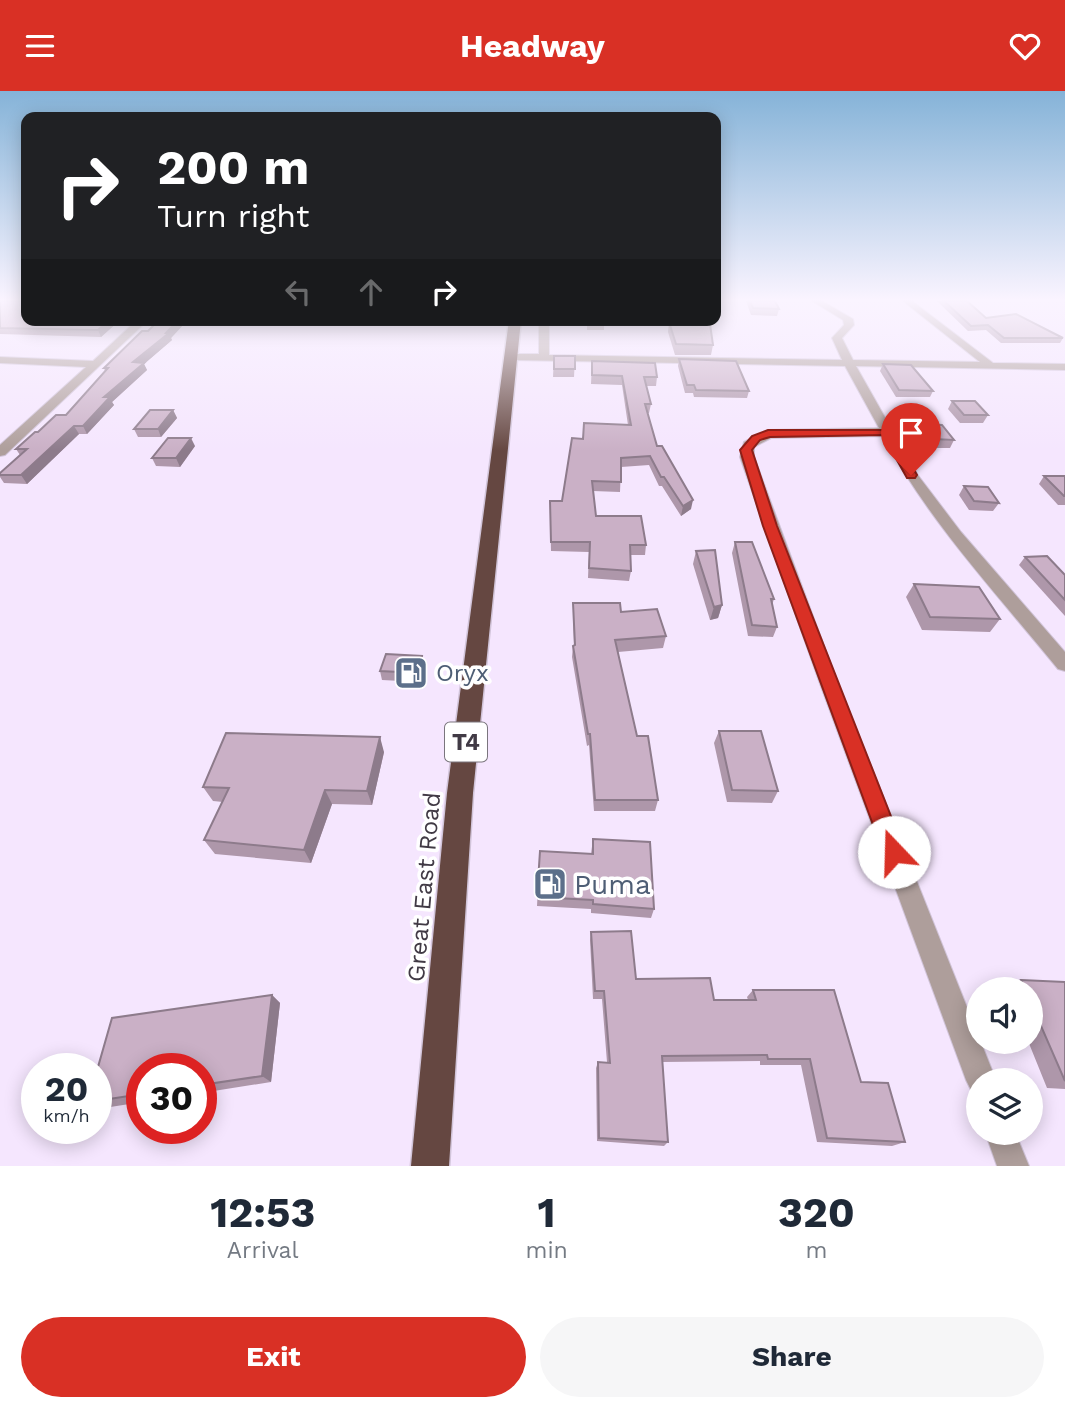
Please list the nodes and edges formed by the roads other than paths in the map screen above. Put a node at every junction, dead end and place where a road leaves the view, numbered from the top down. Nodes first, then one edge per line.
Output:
1 (109, 351) edge
2 (511, 351) edge
3 (543, 351) edge
4 (843, 351) edge
5 (972, 351) edge
6 (510, 357) junction
7 (544, 357) junction
8 (0, 360) edge
9 (849, 363) junction
10 (95, 364) junction
11 (991, 366) junction
12 (1065, 367) edge
13 (887, 432) junction
14 (0, 452) edge
15 (1065, 664) edge
16 (976, 1068) edge
17 (1005, 1145) edge
18 (430, 1166) edge
19 (1013, 1166) edge

1 - 10 street
2 - 6 highway, Great East Road / T4
3 - 7 street
4 - 9 street
5 - 11 street
6 - 7 street
6 - 18 highway, Great East Road / T4
7 - 9 street
8 - 10 street
9 - 11 street
9 - 13 street
10 - 14 street
11 - 12 street
13 - 15 street
13 - 16 street
17 - 19 street

